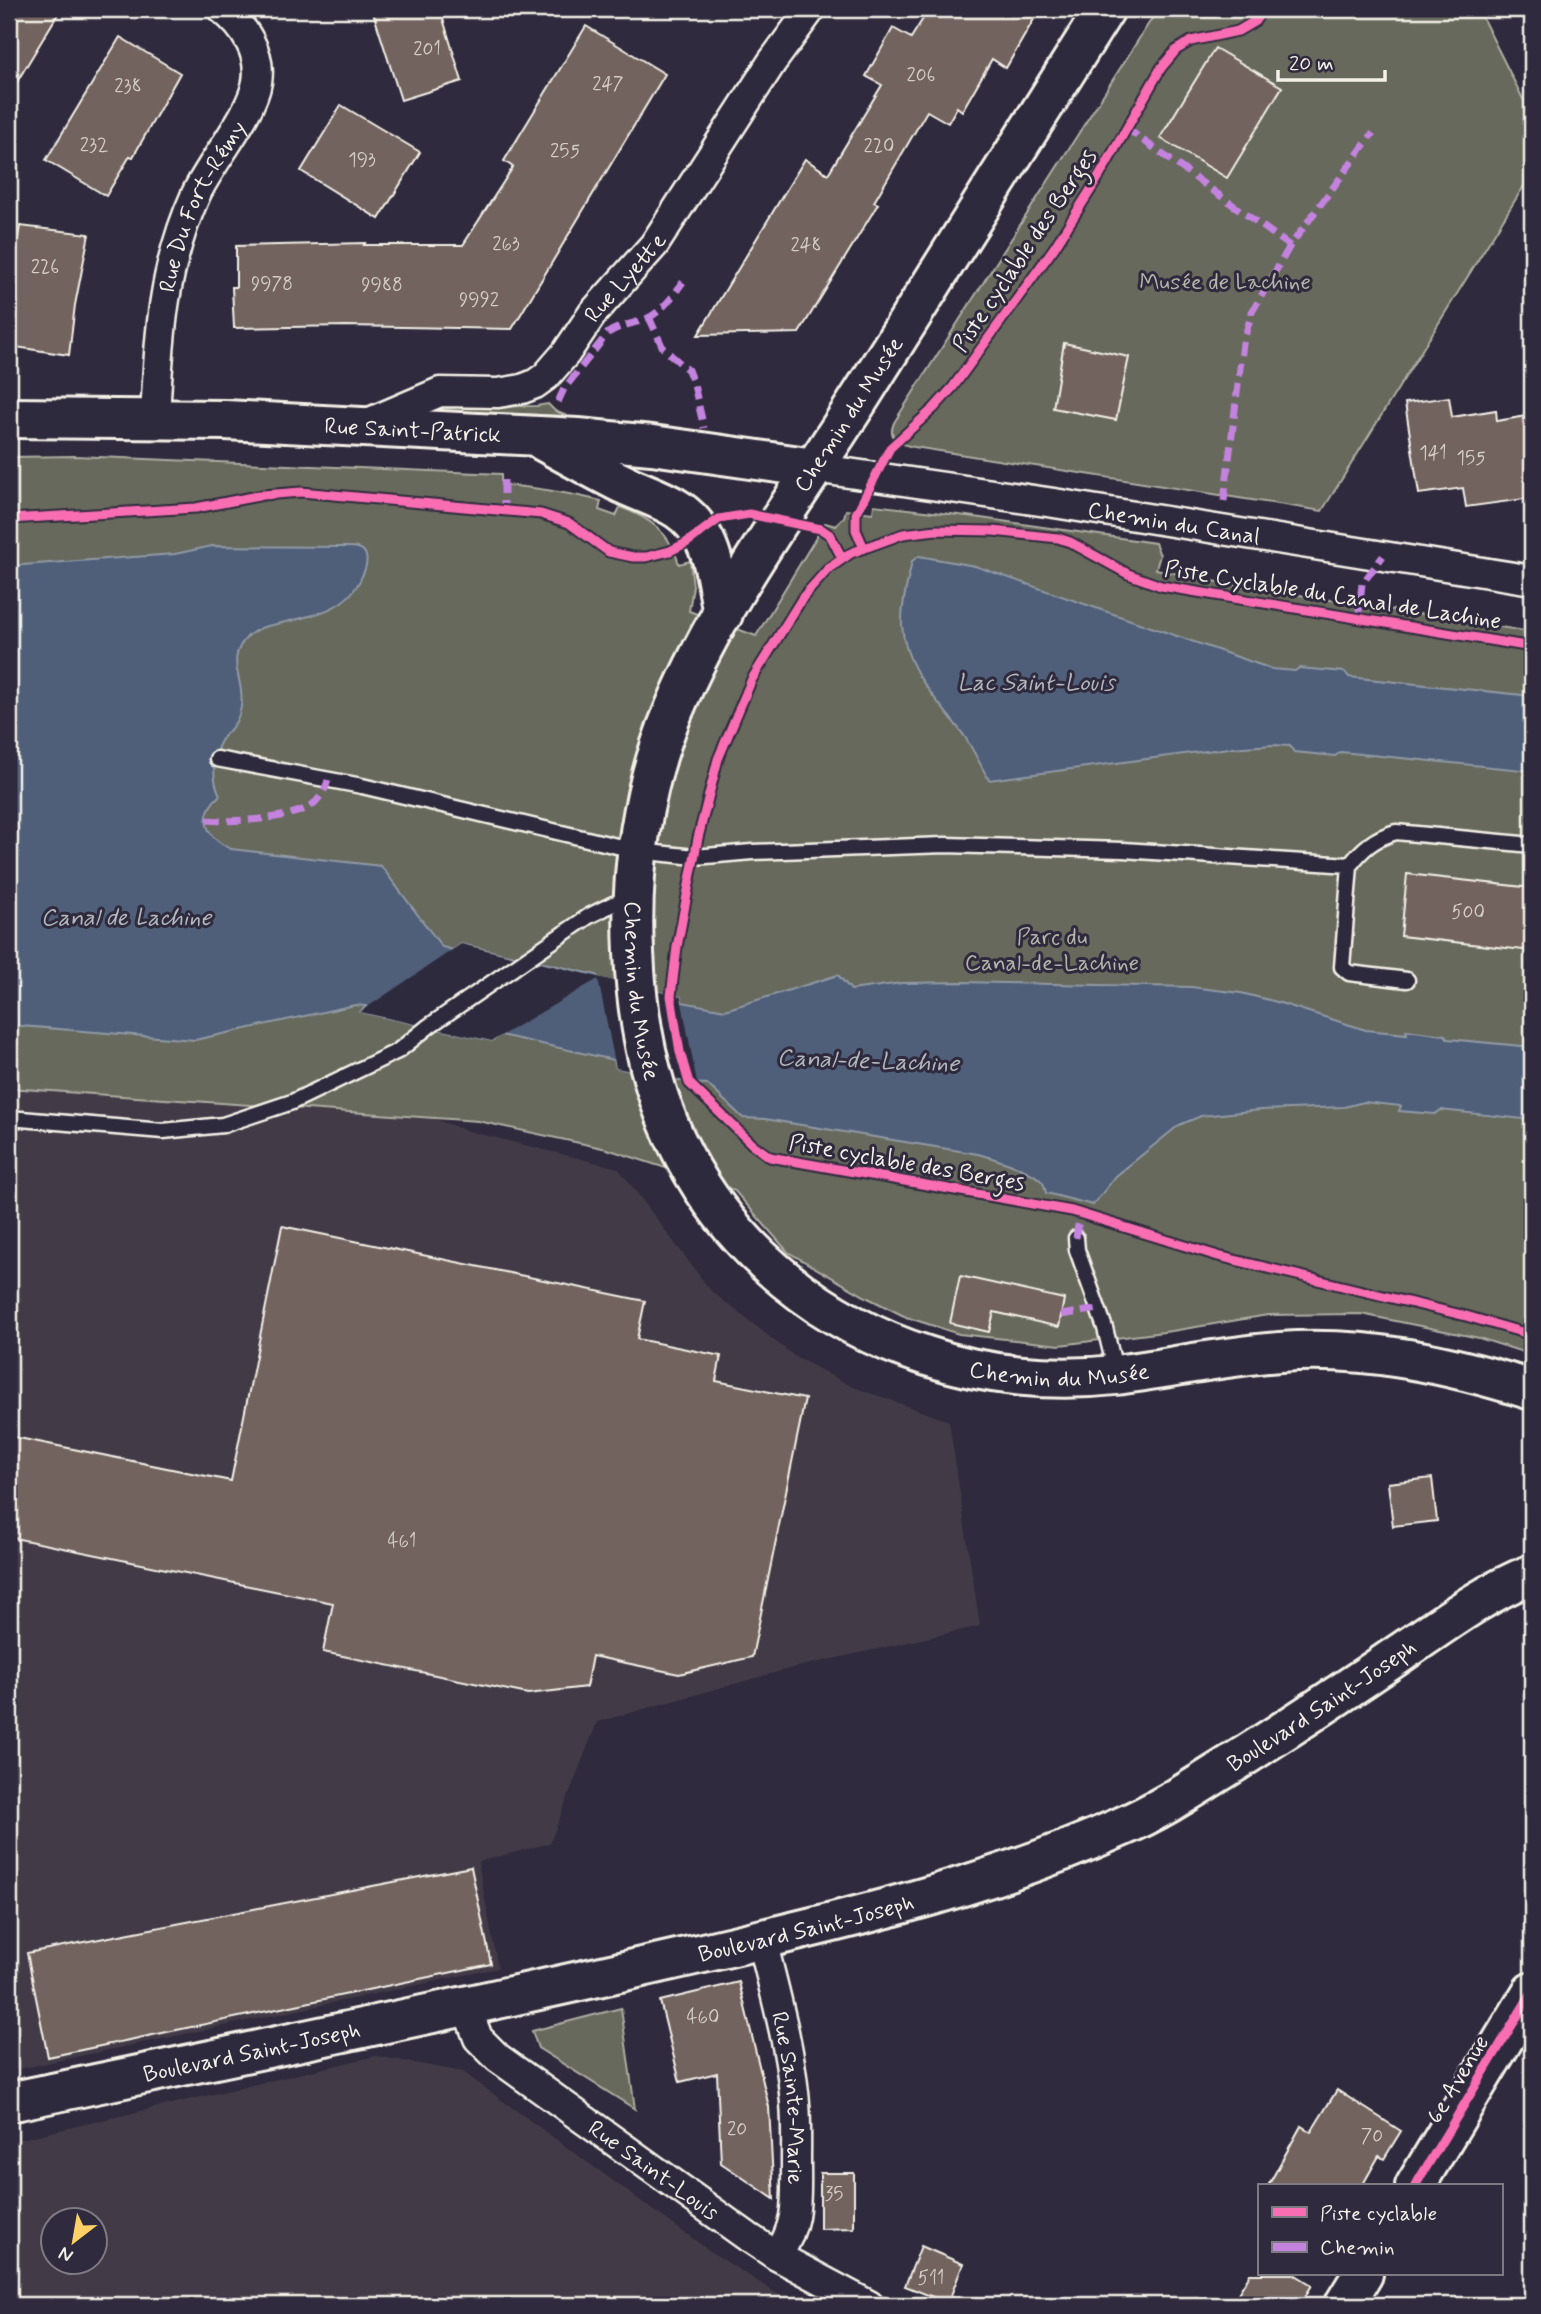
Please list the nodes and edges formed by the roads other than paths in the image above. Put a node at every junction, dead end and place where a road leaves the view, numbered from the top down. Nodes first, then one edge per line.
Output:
1 (222, 9) edge
2 (811, 9) edge
3 (1105, 9) edge
4 (9, 418) edge
5 (155, 418) junction
6 (358, 427) junction
7 (532, 435) junction
8 (814, 468) junction
9 (1532, 580) edge
10 (723, 614) junction
11 (217, 759) dead end
12 (1532, 845) edge
13 (638, 851) junction
14 (1350, 865) junction
15 (633, 898) junction
16 (1407, 980) dead end
17 (9, 1118) edge
18 (1076, 1238) dead end
19 (1116, 1374) junction
20 (1532, 1390) edge
21 (1532, 1574) edge
22 (762, 1940) junction
23 (1532, 1992) edge
24 (467, 2008) junction
25 (9, 2102) edge
26 (1416, 2184) edge
27 (777, 2256) junction
28 (1362, 2276) edge
29 (869, 2305) edge
30 (1344, 2305) edge

1 - 5 street, Rue Du Fort-Rémy
2 - 6 street, Rue Lyette
3 - 8 street, Chemin du Musée
4 - 5 street, Rue Saint-Patrick
5 - 6 street, Rue Saint-Patrick
6 - 7 street, Rue Saint-Patrick
7 - 8 street, Rue Saint-Patrick
7 - 10 street
8 - 9 street, Chemin du Canal
8 - 10 street, Chemin du Musée
10 - 13 street, Chemin du Musée
11 - 13 lane
12 - 14 lane
13 - 14 lane
13 - 15 street, Chemin du Musée
14 - 16 lane
15 - 17 lane
15 - 19 street, Chemin du Musée
18 - 19 lane
19 - 20 street, Chemin du Musée
21 - 22 street, Boulevard Saint-Joseph
22 - 24 street, Boulevard Saint-Joseph
22 - 27 street, Rue Sainte-Marie
23 - 26 street, 6e Avenue
24 - 25 street, Boulevard Saint-Joseph
24 - 27 street, Rue Saint-Louis
27 - 29 street, Rue Saint-Louis
28 - 30 street

